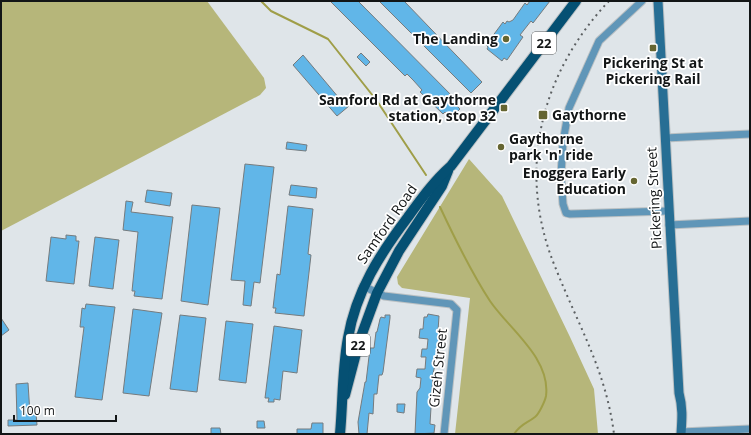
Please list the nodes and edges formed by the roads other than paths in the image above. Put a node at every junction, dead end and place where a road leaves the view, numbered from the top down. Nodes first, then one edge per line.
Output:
1 (576, 1) edge
2 (642, 1) edge
3 (658, 1) edge
4 (750, 134) edge
5 (664, 138) junction
6 (451, 166) junction
7 (668, 211) junction
8 (750, 221) edge
9 (669, 225) junction
10 (363, 286) junction
11 (377, 293) junction
12 (344, 398) junction
13 (750, 428) edge
14 (681, 433) edge
15 (340, 434) edge
16 (444, 434) edge

1 - 6 main road, Samford Road / 22
2 - 7 street
3 - 5 main road, Pickering Street
4 - 5 street
5 - 7 main road, Pickering Street
6 - 10 main road, Samford Road / 22
6 - 11 main road, Samford Road / 22
7 - 9 main road, Pickering Street
8 - 9 street
9 - 14 main road, Pickering Street
10 - 11 street
10 - 12 main road, Samford Road / 22
11 - 12 main road, Samford Road / 22
11 - 16 street, Gizeh Street
12 - 15 main road, Samford Road / 22
13 - 14 street

